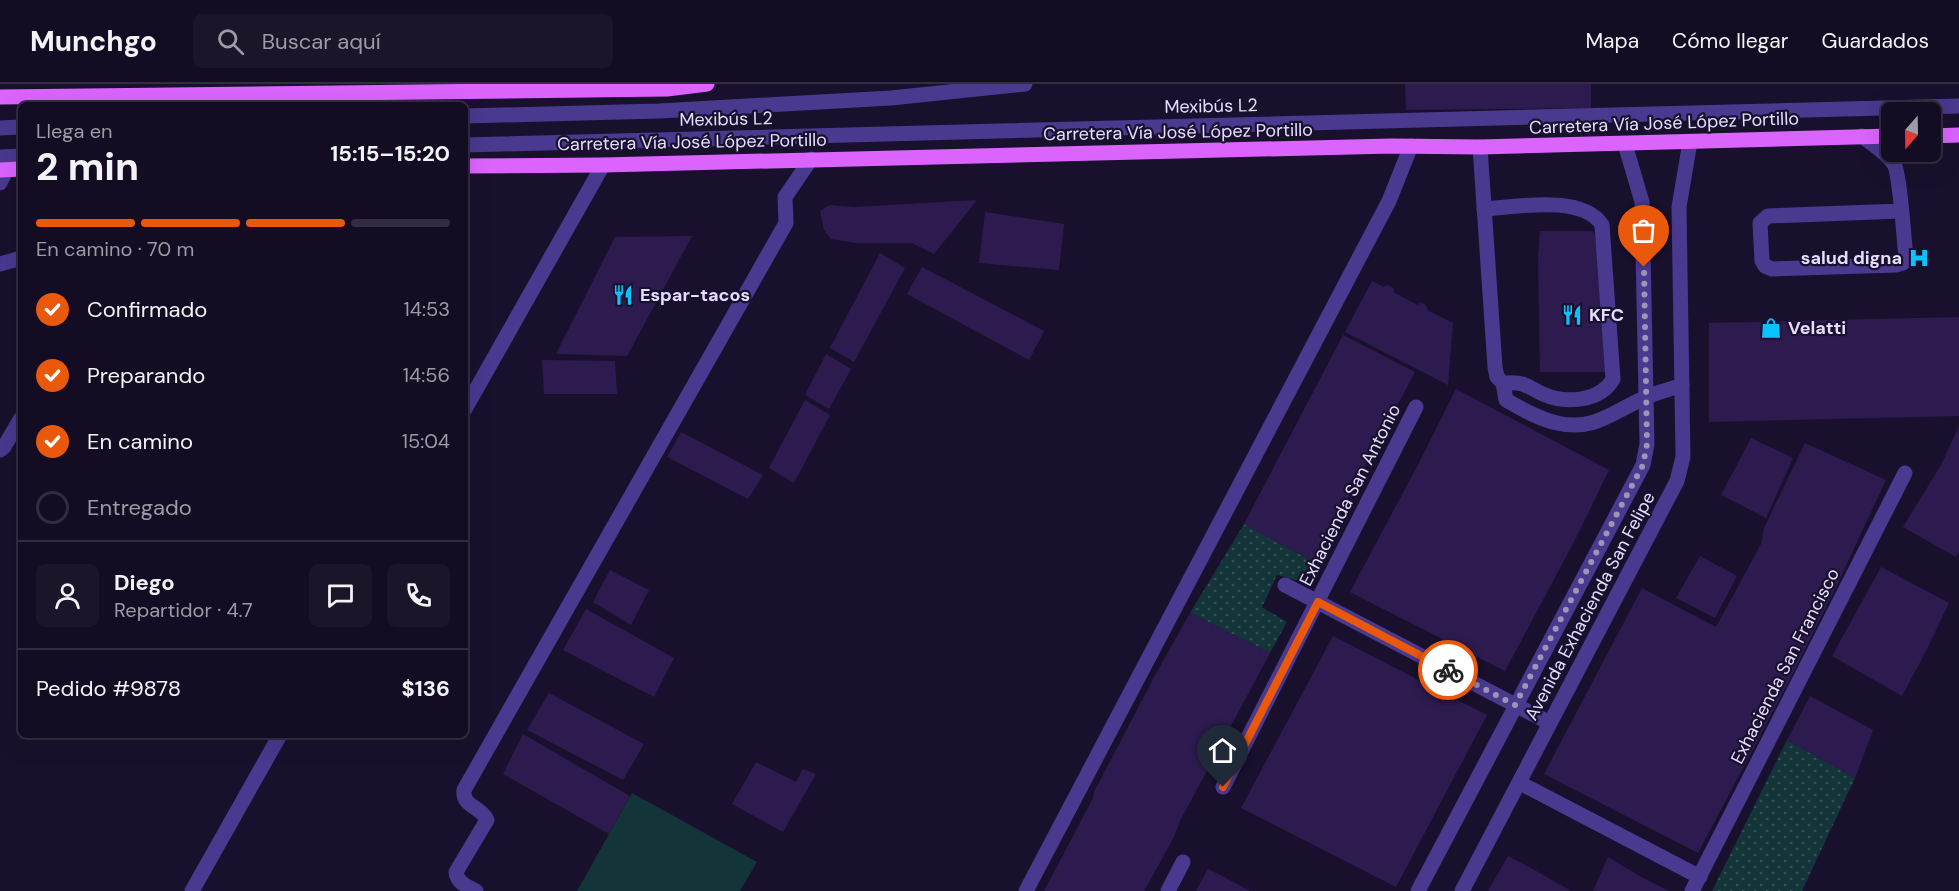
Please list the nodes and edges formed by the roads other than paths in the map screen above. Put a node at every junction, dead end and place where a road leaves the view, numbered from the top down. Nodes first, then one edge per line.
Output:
1 (707, 84) edge
2 (1025, 84) edge
3 (0, 97) edge
4 (1959, 106) edge
5 (468, 116) edge
6 (18, 127) edge
7 (0, 128) edge
8 (1959, 135) edge
9 (1862, 136) junction
10 (1881, 136) edge
11 (1941, 136) edge
12 (1690, 142) junction
13 (1625, 144) junction
14 (468, 145) edge
15 (1411, 146) junction
16 (1480, 147) junction
17 (18, 159) edge
18 (811, 159) junction
19 (603, 165) junction
20 (468, 166) edge
21 (6, 169) edge
22 (1484, 209) junction
23 (1901, 211) junction
24 (18, 259) edge
25 (0, 264) edge
26 (1503, 383) junction
27 (1682, 385) junction
28 (1647, 397) junction
29 (468, 404) edge
30 (1416, 406) dead end
31 (18, 423) edge
32 (0, 450) edge
33 (1905, 473) dead end
34 (1285, 585) dead end
35 (1318, 602) junction
36 (1515, 705) junction
37 (1550, 723) junction
38 (278, 738) edge
39 (1520, 783) junction
40 (1223, 787) dead end
41 (1183, 862) dead end
42 (1700, 877) junction
43 (192, 891) edge
44 (476, 891) edge
45 (1026, 891) edge
46 (1168, 891) edge
47 (1418, 891) edge
48 (1462, 891) edge
49 (1692, 891) edge

1 - 3 main road
2 - 5 street, Mexibús L2
4 - 14 street, Mexibús L2
6 - 7 street
8 - 11 main road
9 - 10 main road, Carretera Vía José López Portillo
9 - 12 main road, Carretera Vía José López Portillo
9 - 23 street
12 - 13 main road, Carretera Vía José López Portillo
12 - 27 street, Avenida Exhacienda San Felipe
13 - 16 main road, Carretera Vía José López Portillo
13 - 28 street, Avenida Exhacienda San Felipe
15 - 16 main road, Carretera Vía José López Portillo
15 - 18 main road, Carretera Vía José López Portillo
15 - 45 street
16 - 22 street
17 - 21 street
18 - 19 main road, Carretera Vía José López Portillo
18 - 44 street
19 - 20 main road, Carretera Vía José López Portillo
19 - 29 street
22 - 26 street
22 - 26 street
23 - 23 street
24 - 25 street
26 - 28 street
27 - 28 street
27 - 37 street, Avenida Exhacienda San Felipe
28 - 36 street, Avenida Exhacienda San Felipe
30 - 35 street, Exhacienda San Antonio
31 - 32 street
33 - 42 street, Exhacienda San Francisco
34 - 35 street, Exhacienda San Antonio
35 - 36 street, Exhacienda San Antonio
35 - 40 street, Exhacienda San Antonio
36 - 37 street, Exhacienda San Antonio
36 - 47 street, Avenida Exhacienda San Felipe
37 - 39 street, Avenida Exhacienda San Felipe
38 - 43 street
39 - 42 street
39 - 48 street, Avenida Exhacienda San Felipe
41 - 46 street
42 - 49 street, Exhacienda San Francisco

